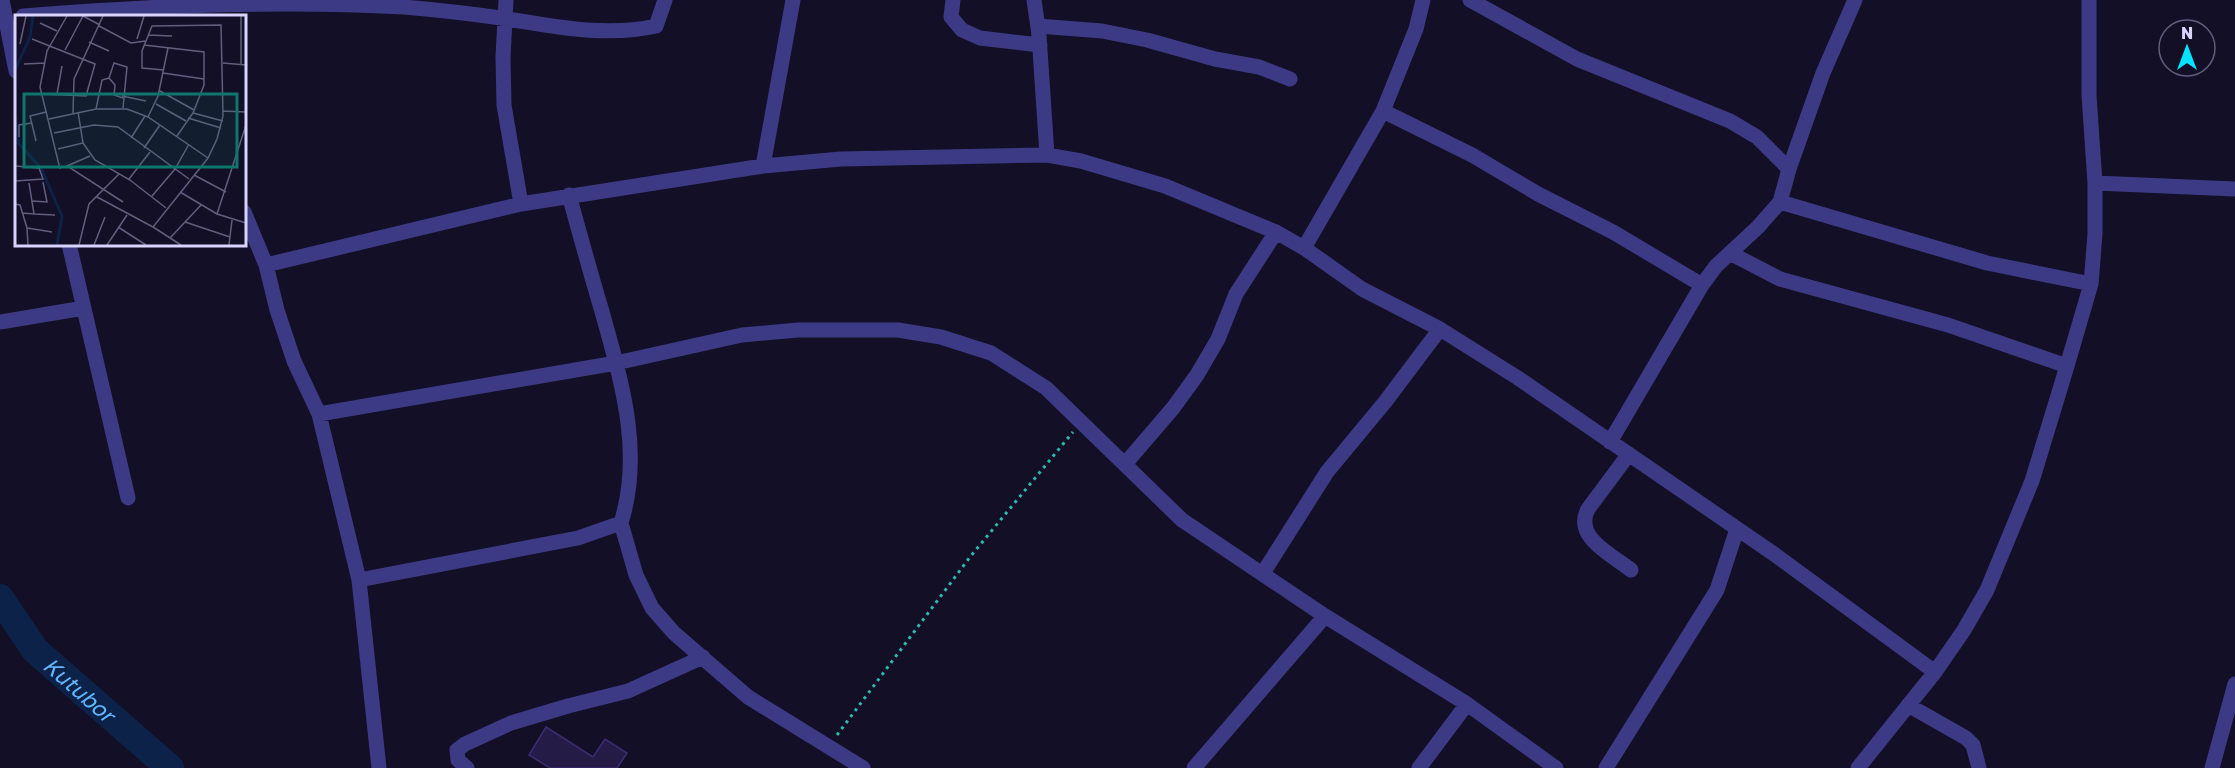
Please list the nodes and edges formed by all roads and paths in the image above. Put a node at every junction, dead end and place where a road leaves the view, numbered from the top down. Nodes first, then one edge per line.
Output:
1 (2, 0) edge
2 (506, 0) edge
3 (665, 0) edge
4 (793, 0) edge
5 (953, 0) edge
6 (1034, 0) edge
7 (1423, 0) edge
8 (1470, 0) edge
9 (1855, 0) edge
10 (2089, 0) edge
11 (356, 3) edge
12 (190, 7) edge
13 (42, 15) edge
14 (11, 18) edge
15 (507, 19) junction
16 (1038, 26) junction
17 (1040, 45) junction
18 (15, 60) edge
19 (1290, 79) dead end
20 (1383, 111) junction
21 (1047, 155) junction
22 (763, 166) junction
23 (1789, 169) junction
24 (2095, 183) junction
25 (2235, 189) edge
26 (569, 195) junction
27 (1780, 202) junction
28 (521, 204) junction
29 (246, 217) edge
30 (1276, 232) junction
31 (69, 246) edge
32 (1304, 248) junction
33 (1730, 254) junction
34 (266, 265) junction
35 (2091, 284) junction
36 (1702, 285) junction
37 (84, 308) junction
38 (0, 322) edge
39 (1440, 329) junction
40 (616, 363) junction
41 (2067, 366) junction
42 (319, 414) junction
43 (1081, 422) junction
44 (1610, 442) junction
45 (1629, 454) junction
46 (1125, 464) junction
47 (128, 498) dead end
48 (621, 523) junction
49 (1737, 529) junction
50 (1631, 570) dead end
51 (1263, 573) junction
52 (359, 580) junction
53 (1325, 616) junction
54 (703, 657) junction
55 (1935, 672) junction
56 (2235, 684) edge
57 (1467, 704) junction
58 (1908, 705) junction
59 (829, 746) junction
60 (380, 768) edge
61 (467, 768) edge
62 (864, 768) edge
63 (1194, 768) edge
64 (1419, 768) edge
65 (1556, 768) edge
66 (1606, 768) edge
67 (1858, 768) edge
68 (1979, 768) edge
69 (2212, 768) edge

1 - 14 street
2 - 15 street
3 - 15 street
4 - 22 street
5 - 17 street
6 - 16 street
7 - 20 street
8 - 23 street
9 - 23 street
10 - 24 street
11 - 12 street
11 - 15 street
12 - 13 street
14 - 18 street
15 - 28 street
16 - 17 street
16 - 19 street
17 - 21 street
20 - 32 street
20 - 36 street
21 - 22 street
21 - 30 street
22 - 26 street
23 - 27 street
24 - 25 street
24 - 35 street
26 - 28 street
26 - 40 street
27 - 33 street
27 - 35 street
28 - 34 street
29 - 34 street
30 - 32 street
30 - 46 street
31 - 37 street
32 - 39 street
33 - 36 street
33 - 41 street
34 - 42 street
35 - 41 street
36 - 44 street
37 - 38 street
37 - 47 street
39 - 44 street
39 - 51 street
40 - 42 street
40 - 43 street
40 - 48 street
41 - 55 street
42 - 52 street
43 - 46 street
43 - 59 path
44 - 45 street
45 - 49 street
45 - 50 street
46 - 51 street
48 - 52 street
48 - 54 street
49 - 55 street
49 - 66 street
51 - 53 street
52 - 60 street
53 - 57 street
53 - 63 street
54 - 59 street
54 - 61 street
55 - 58 street
56 - 69 street
57 - 64 street
57 - 65 street
58 - 67 street
58 - 68 street
59 - 62 street

